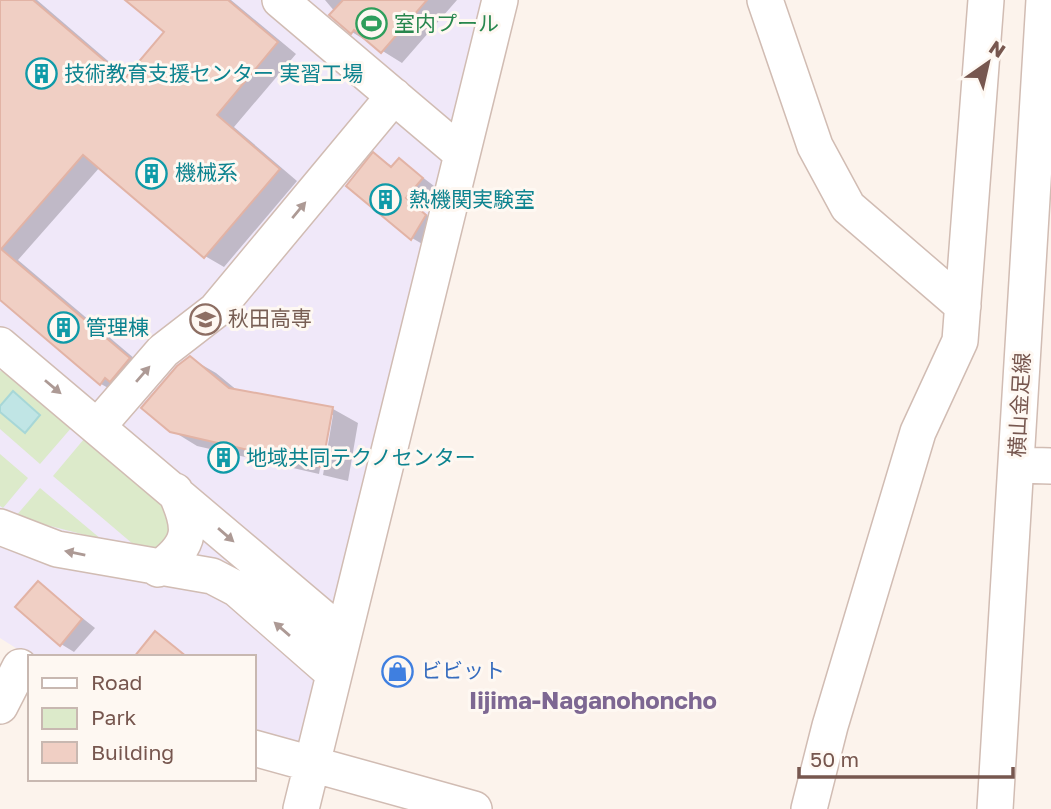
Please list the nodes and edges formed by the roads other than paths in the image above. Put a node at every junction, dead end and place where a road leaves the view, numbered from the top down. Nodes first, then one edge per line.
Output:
1 (280, 0) edge
2 (500, 0) edge
3 (765, 0) edge
4 (986, 0) edge
5 (1044, 0) edge
6 (394, 96) junction
7 (461, 154) junction
8 (963, 306) junction
9 (0, 345) edge
10 (98, 426) junction
11 (1016, 464) junction
12 (1051, 466) edge
13 (175, 491) junction
14 (0, 527) edge
15 (158, 569) junction
16 (343, 635) junction
17 (17, 665) edge
18 (333, 673) junction
19 (0, 706) edge
20 (256, 749) edge
21 (311, 765) junction
22 (301, 809) edge
23 (474, 809) edge
24 (809, 809) edge
25 (995, 809) edge

1 - 6 street
2 - 7 street
3 - 8 street
4 - 8 street
5 - 11 street, 横山金足線
6 - 7 street
10 -> 6 street
7 - 16 street
8 - 24 street
9 -> 10 street
10 - 13 street
11 - 12 street
11 - 25 street, 横山金足線
13 - 15 street
13 -> 16 street
15 -> 14 street
18 -> 15 street
16 - 18 street
17 - 19 street
18 - 21 street
20 - 21 street
21 - 22 street
21 - 23 street

